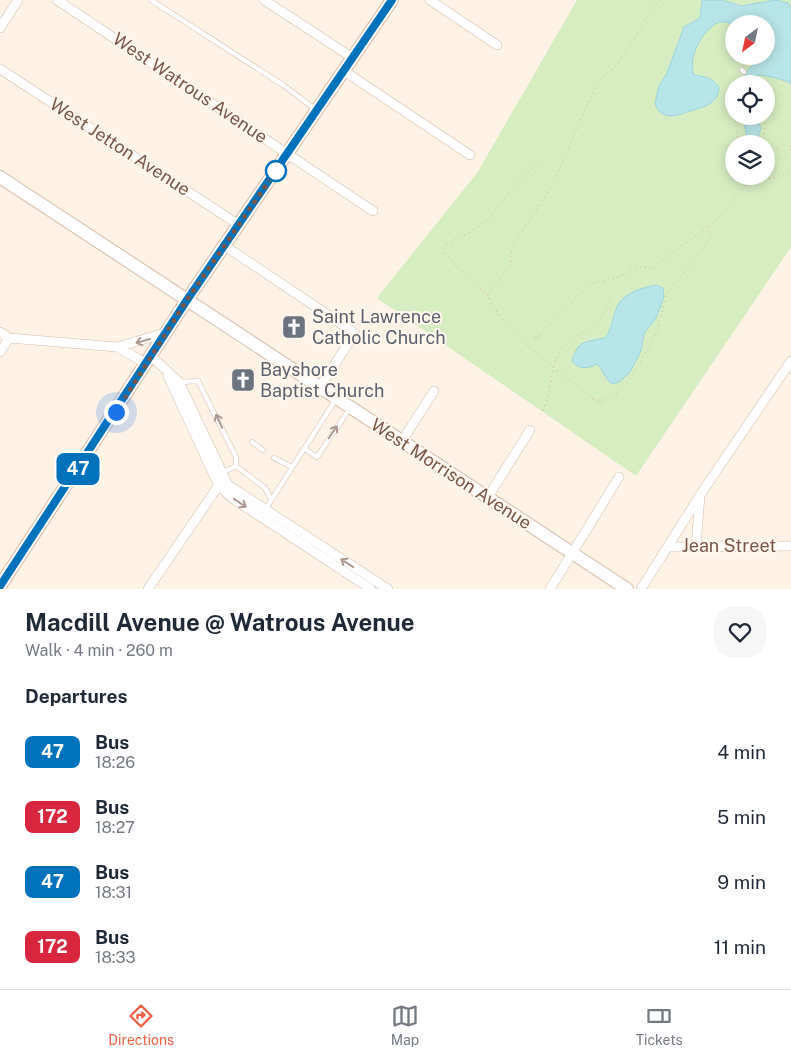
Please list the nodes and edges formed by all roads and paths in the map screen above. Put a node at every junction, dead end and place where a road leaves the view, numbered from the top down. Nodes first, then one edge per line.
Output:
1 (18, 0) edge
2 (57, 0) edge
3 (151, 0) edge
4 (264, 0) edge
5 (392, 0) edge
6 (430, 0) edge
7 (660, 0) edge
8 (0, 28) edge
9 (497, 45) dead end
10 (353, 58) junction
11 (0, 69) edge
12 (344, 71) junction
13 (743, 71) dead end
14 (747, 75) edge
15 (317, 110) junction
16 (775, 148) edge
17 (791, 148) edge
18 (778, 149) junction
19 (288, 154) junction
20 (470, 155) dead end
21 (544, 157) dead end
22 (791, 172) edge
23 (0, 177) edge
24 (747, 186) joint
25 (373, 211) dead end
26 (239, 225) junction
27 (709, 227) junction
28 (225, 246) junction
29 (488, 297) junction
30 (610, 299) dead end
31 (187, 300) junction
32 (0, 332) edge
33 (167, 332) junction
34 (539, 336) dead end
35 (9, 338) junction
36 (117, 347) junction
37 (0, 352) edge
38 (150, 361) junction
39 (791, 361) edge
40 (554, 369) junction
41 (788, 369) edge
42 (166, 371) junction
43 (178, 382) junction
44 (320, 387) junction
45 (434, 392) dead end
46 (336, 398) junction
47 (593, 399) junction
48 (603, 400) junction
49 (350, 407) junction
50 (540, 415) dead end
51 (530, 430) dead end
52 (402, 441) junction
53 (252, 442) dead end
54 (305, 449) junction
55 (264, 450) dead end
56 (274, 458) dead end
57 (236, 466) junction
58 (292, 468) junction
59 (619, 477) dead end
60 (222, 479) junction
61 (700, 495) junction
62 (488, 497) junction
63 (272, 499) junction
64 (265, 510) junction
65 (791, 546) edge
66 (668, 547) junction
67 (696, 547) junction
68 (572, 553) junction
69 (0, 586) edge
70 (148, 589) edge
71 (371, 589) edge
72 (388, 589) edge
73 (550, 589) edge
74 (627, 589) edge
75 (641, 589) edge

1 - 8 street
2 - 19 street, West Watrous Avenue
3 - 15 lane
4 - 10 street
5 - 10 street
6 - 9 street
7 - 29 path
10 - 12 street
11 - 26 street, West Jetton Avenue
12 - 15 street
12 - 20 street
13 - 14 path
15 - 19 street
16 - 18 path
17 - 18 path
17 - 18 path
19 - 25 street, West Watrous Avenue
19 - 26 street
21 - 29 path
22 - 24 path
23 - 31 street, West Morrison Avenue
24 - 27 path
26 - 28 street
27 - 34 path
27 - 48 path
28 - 31 street
28 - 44 street
29 - 40 path
30 - 40 path
31 - 33 street
31 - 44 street, West Morrison Avenue
32 - 35 street
33 -> 36 street
33 - 38 street
35 - 36 street
35 - 37 street
36 - 38 street
38 - 42 street
38 - 69 street
39 - 41 street
40 - 47 path
40 - 50 path
41 - 61 street
42 - 43 street
42 - 60 street
57 -> 43 lane
43 - 60 street
44 - 46 street, West Morrison Avenue
45 - 52 street
46 - 49 street, West Morrison Avenue
46 - 54 lane
47 - 48 path
47 - 48 path
49 - 52 street, West Morrison Avenue
54 -> 49 lane
51 - 62 street
52 - 62 street, West Morrison Avenue
53 - 55 lane
54 - 58 lane
56 - 58 lane
57 - 60 lane
57 - 63 lane
58 - 63 lane
59 - 68 street
60 - 64 street
60 - 70 street
60 -> 71 street
61 - 66 street
61 - 67 street
62 - 68 street, West Morrison Avenue
63 - 64 lane
72 -> 64 street
65 - 67 street, Jean Street
66 - 67 street, Jean Street
66 - 75 street
68 - 73 street
68 - 74 street, West Morrison Avenue

